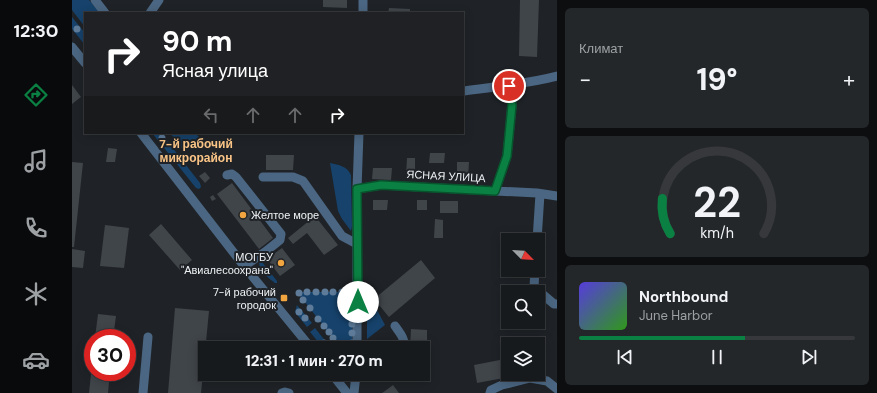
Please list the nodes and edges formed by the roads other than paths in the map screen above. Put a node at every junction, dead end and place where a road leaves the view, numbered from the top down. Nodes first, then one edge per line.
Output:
1 (95, 0) edge
2 (159, 0) edge
3 (363, 0) edge
4 (104, 12) edge
5 (151, 12) edge
6 (363, 12) edge
7 (72, 47) edge
8 (84, 62) edge
9 (557, 76) edge
10 (509, 86) junction
11 (464, 91) edge
12 (142, 134) edge
13 (359, 134) edge
14 (227, 174) dead end
15 (262, 176) dead end
16 (357, 189) junction
17 (495, 191) junction
18 (540, 194) junction
19 (557, 196) edge
20 (537, 233) edge
21 (357, 244) junction
22 (244, 266) junction
23 (535, 277) edge
24 (557, 304) edge
25 (396, 326) dead end
26 (148, 337) dead end
27 (305, 341) edge
28 (357, 341) edge
29 (404, 341) edge
30 (338, 381) edge
31 (355, 381) edge
32 (557, 389) edge
33 (143, 393) edge
34 (282, 393) edge
35 (289, 393) edge
36 (347, 393) edge
37 (354, 393) edge
38 (490, 393) edge

1 - 4 street
2 - 5 street
3 - 6 street
7 - 8 street
9 - 10 street
10 - 11 street
10 - 17 street
12 - 22 street
13 - 16 street
14 - 22 street
15 - 21 street
16 - 17 street, ЯСНАЯ УЛИЦА
16 - 21 street
17 - 18 street, ЯСНАЯ УЛИЦА
18 - 19 street, ЯСНАЯ УЛИЦА
18 - 20 street
21 - 28 street
22 - 27 street
23 - 24 street
25 - 29 street
26 - 33 street
30 - 36 street
31 - 37 street
32 - 38 street
34 - 35 street

